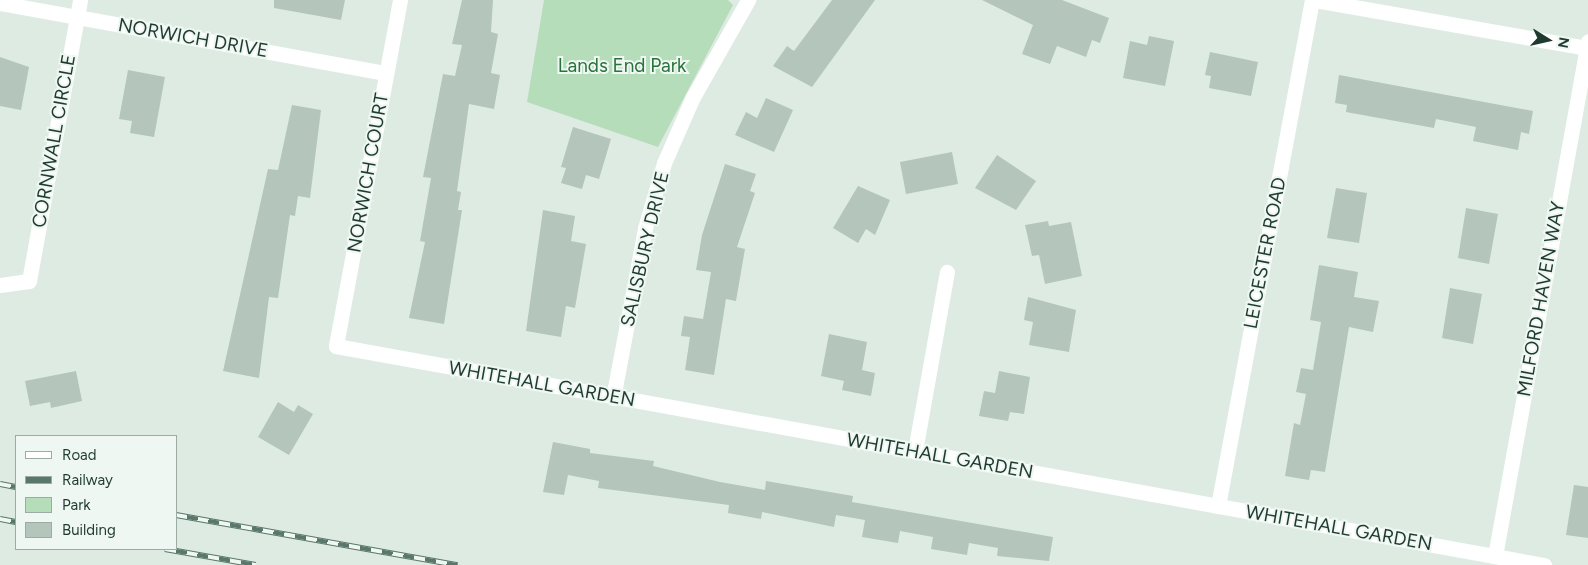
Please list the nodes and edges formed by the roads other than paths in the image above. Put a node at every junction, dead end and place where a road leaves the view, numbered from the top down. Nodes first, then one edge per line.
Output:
1 (80, 0) edge
2 (400, 0) edge
3 (748, 0) edge
4 (1313, 0) edge
5 (0, 3) edge
6 (76, 17) junction
7 (1588, 46) edge
8 (386, 74) junction
9 (947, 272) dead end
10 (0, 285) edge
11 (336, 346) joint
12 (613, 398) junction
13 (915, 451) junction
14 (1218, 506) junction
15 (1495, 556) junction
16 (1544, 565) edge

1 - 6 street, CORNWALL CIRCLE
2 - 8 street, NORWICH COURT
3 - 12 street, SALISBURY DRIVE
4 - 7 street
4 - 14 street, LEICESTER ROAD
5 - 6 street, NORWICH DRIVE
6 - 8 street, NORWICH DRIVE
6 - 10 street, CORNWALL CIRCLE
7 - 15 street, MILFORD HAVEN WAY
8 - 11 street, NORWICH COURT
9 - 13 street
11 - 12 street, WHITEHALL GARDEN
12 - 13 street, WHITEHALL GARDEN
13 - 14 street, WHITEHALL GARDEN
14 - 15 street, WHITEHALL GARDEN
15 - 16 street, WHITEHALL GARDEN

